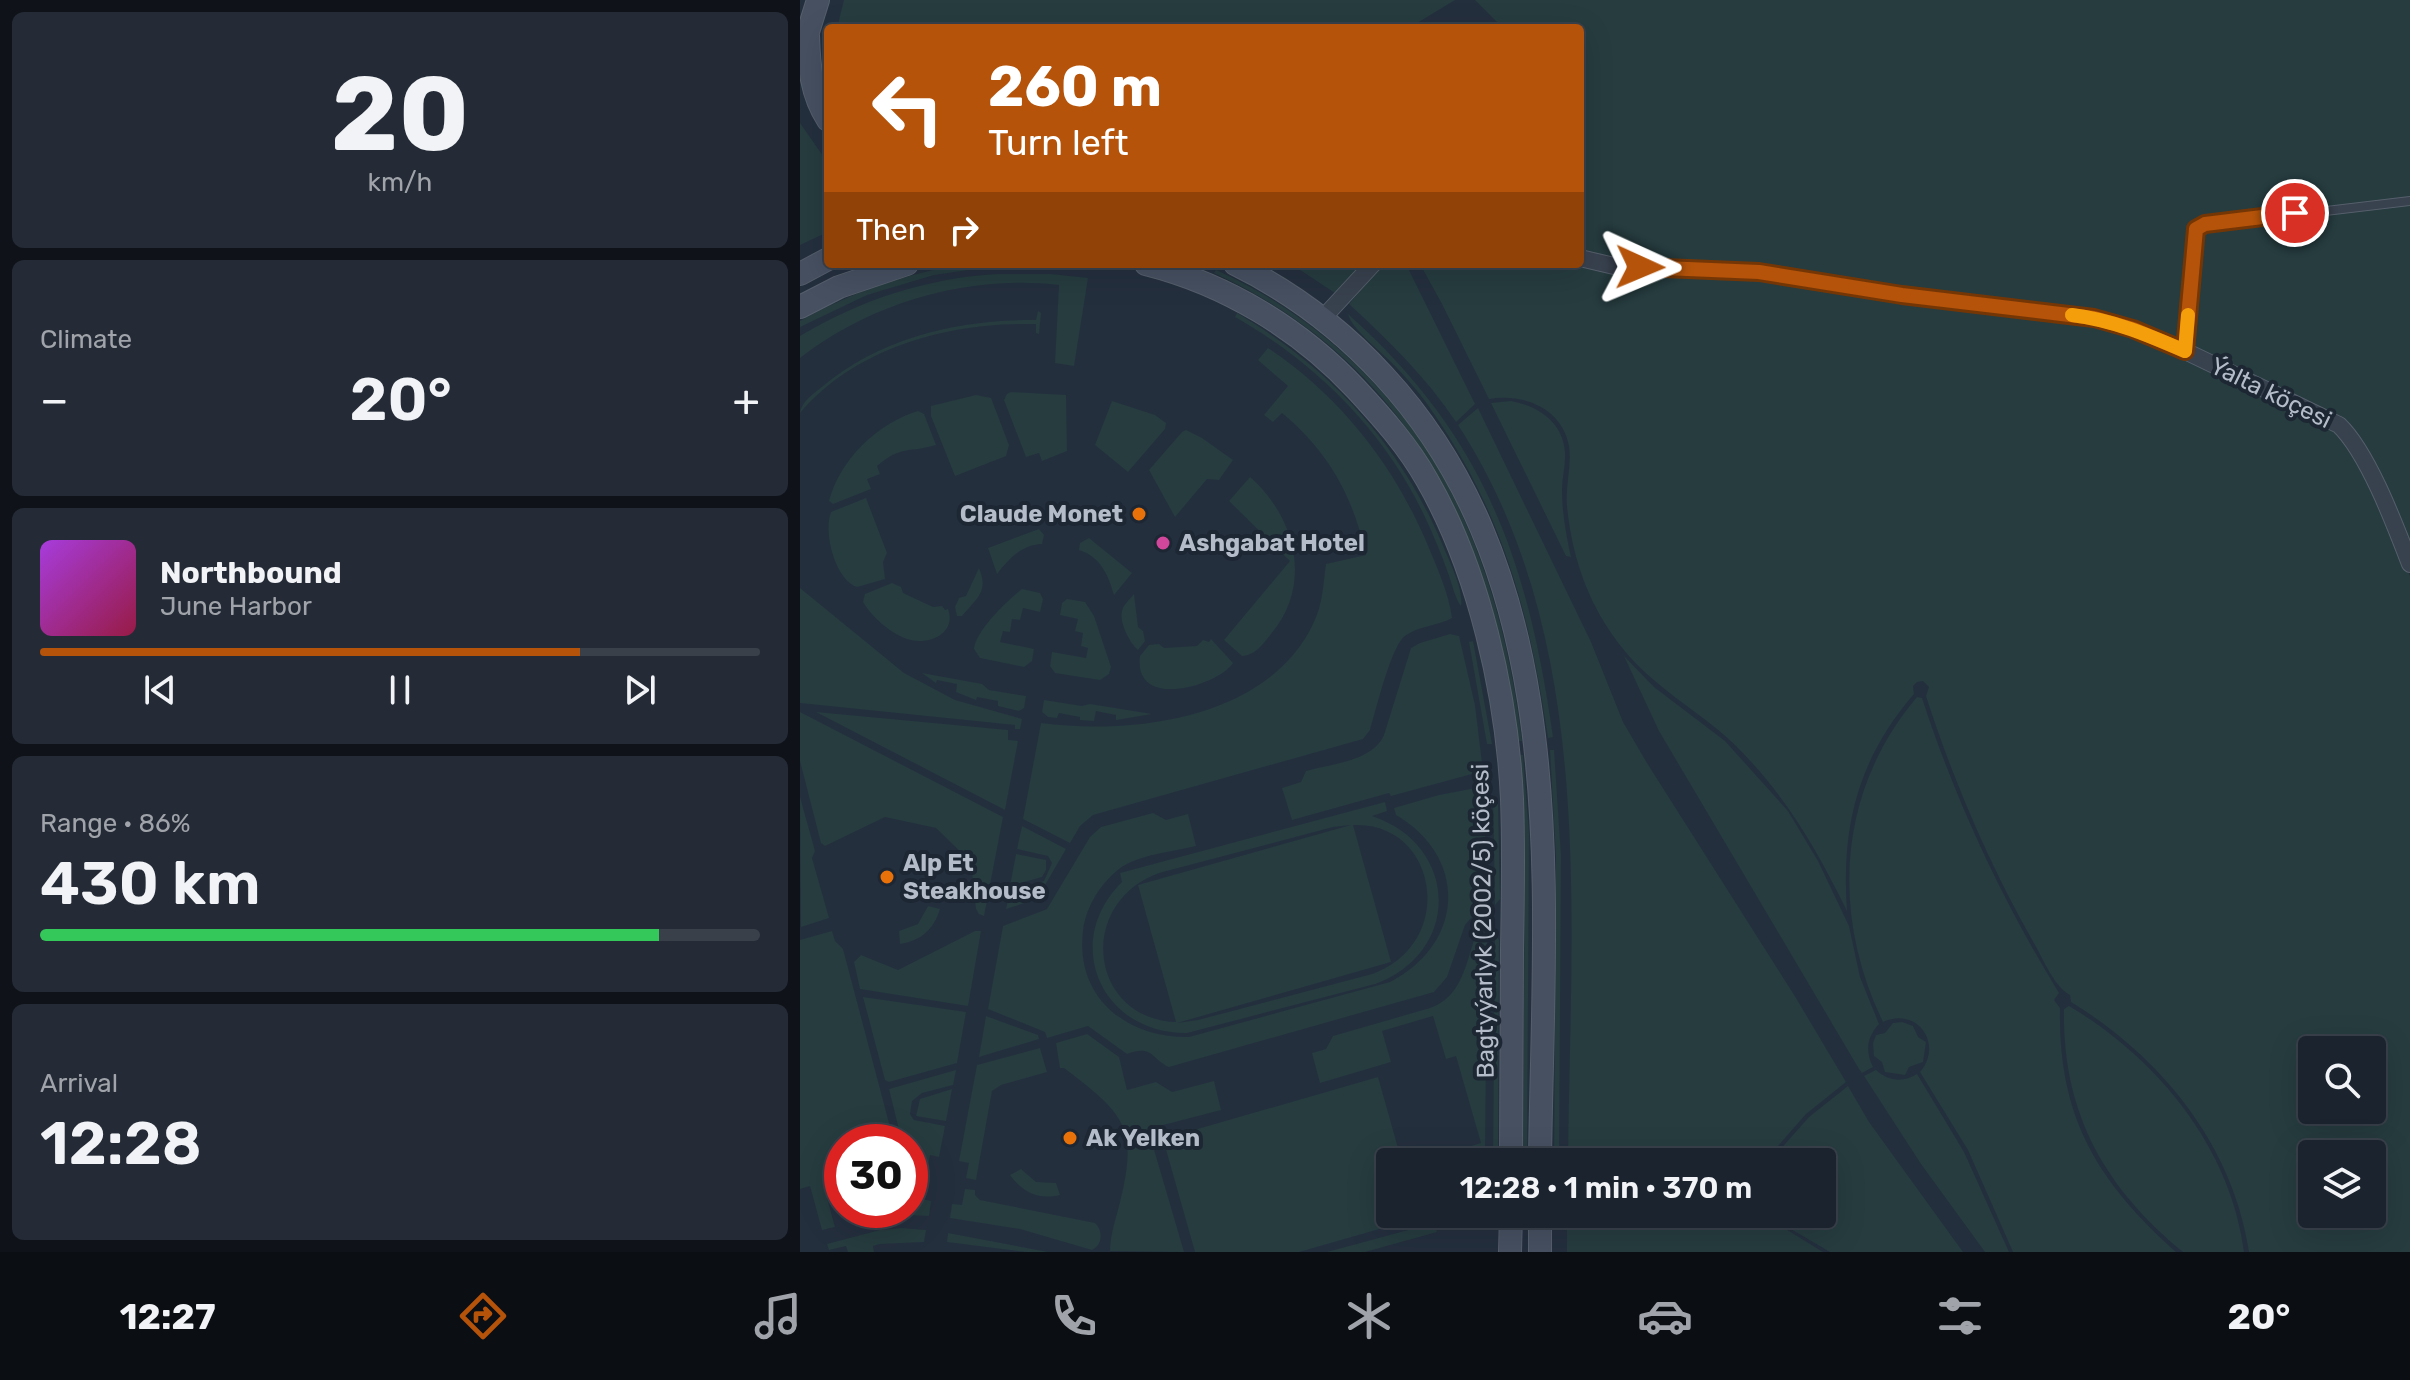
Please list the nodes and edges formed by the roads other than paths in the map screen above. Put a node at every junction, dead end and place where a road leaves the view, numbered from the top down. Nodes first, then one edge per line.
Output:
1 (818, 0) edge
2 (804, 46) edge
3 (824, 111) edge
4 (2410, 201) edge
5 (1584, 259) edge
6 (824, 261) edge
7 (895, 268) edge
8 (1161, 268) edge
9 (1242, 268) edge
10 (1369, 268) edge
11 (800, 274) edge
12 (800, 307) edge
13 (1323, 318) junction
14 (2185, 351) junction
15 (2410, 564) edge
16 (1511, 1148) edge
17 (1540, 1148) edge
18 (1511, 1228) edge
19 (1540, 1228) edge
20 (1510, 1252) edge
21 (1540, 1252) edge

1 - 2 street
2 - 3 street
4 - 14 lane
5 - 14 street, Ýalta köçesi
6 - 11 street
7 - 12 street
8 - 16 street, Bagtyýarlyk (2002/5) köçesi
9 - 13 street
10 - 13 street
13 - 17 street
14 - 15 street, Ýalta köçesi
18 - 20 street
19 - 21 street

